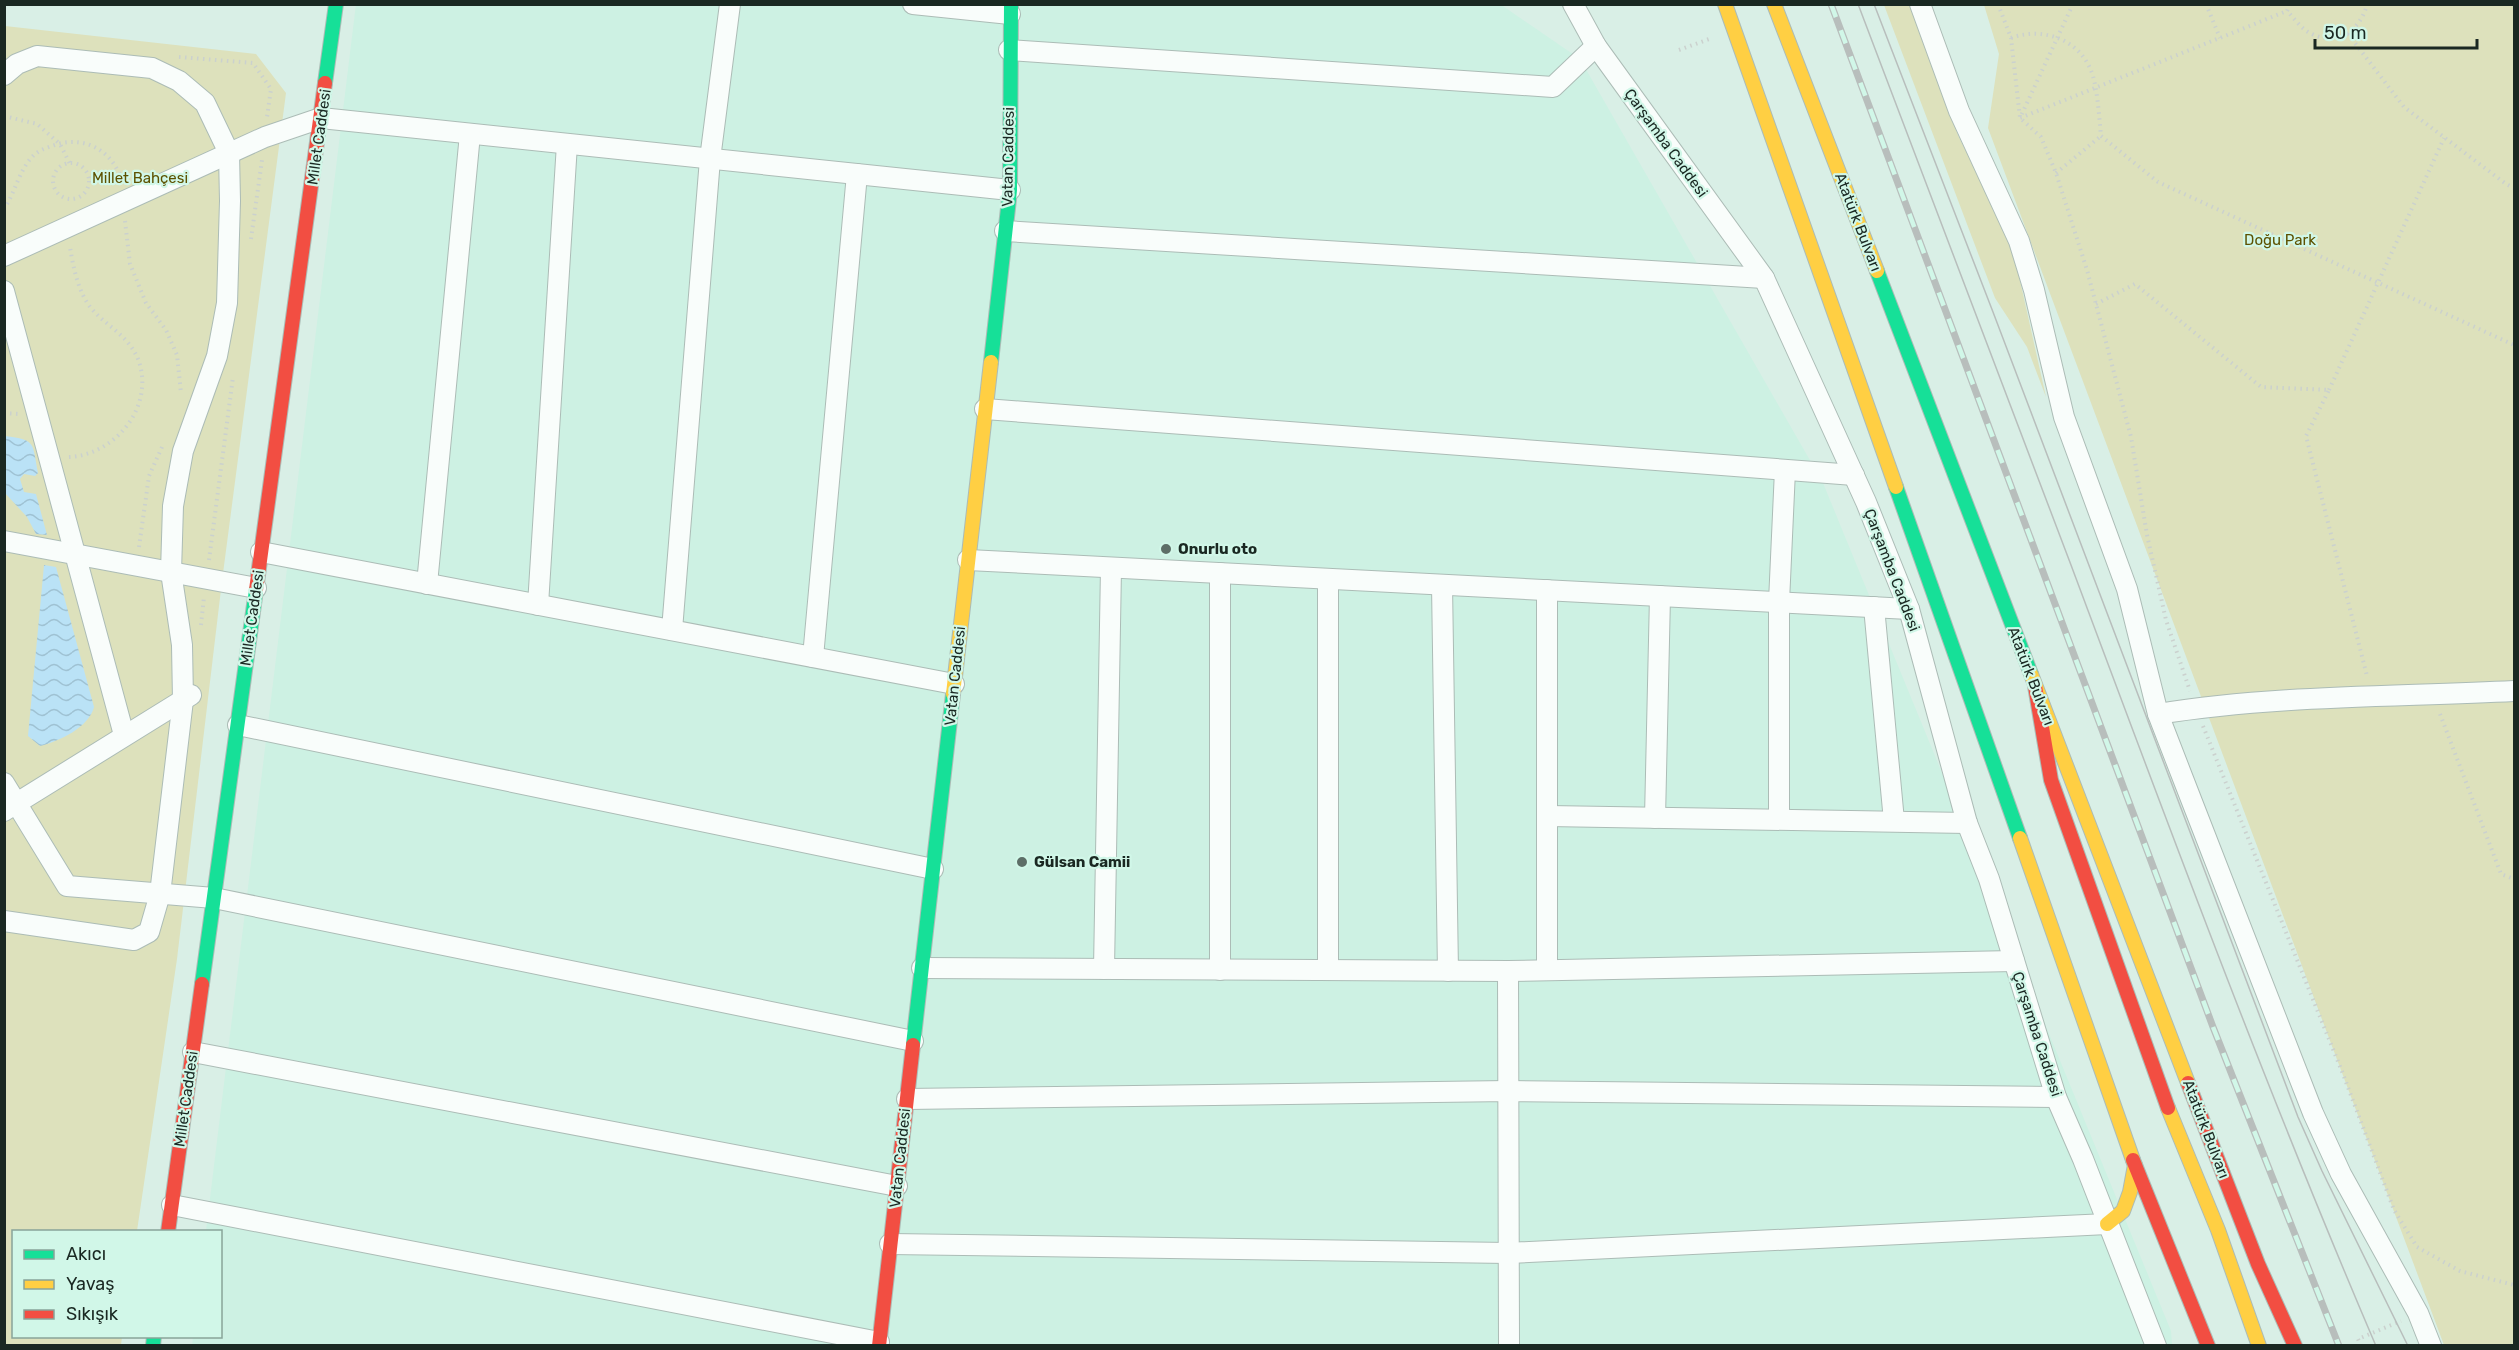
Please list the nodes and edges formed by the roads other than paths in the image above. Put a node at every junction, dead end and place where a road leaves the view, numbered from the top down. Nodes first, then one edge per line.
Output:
1 (336, 4) edge
2 (730, 4) edge
3 (913, 4) edge
4 (1573, 4) edge
5 (1725, 4) edge
6 (1774, 4) edge
7 (1920, 4) edge
8 (1011, 9) edge
9 (1596, 46) junction
10 (1008, 50) junction
11 (4, 75) edge
12 (321, 118) junction
13 (470, 134) junction
14 (567, 144) junction
15 (229, 153) junction
16 (710, 159) junction
17 (857, 174) junction
18 (1010, 190) junction
19 (1005, 231) junction
20 (4, 256) edge
21 (1764, 278) junction
22 (4, 291) edge
23 (985, 408) junction
24 (1785, 470) junction
25 (1854, 475) junction
26 (4, 541) edge
27 (261, 552) junction
28 (76, 554) junction
29 (968, 560) junction
30 (1111, 568) junction
31 (171, 572) junction
32 (1220, 573) junction
33 (1328, 579) junction
34 (427, 584) junction
35 (1442, 585) junction
36 (256, 588) junction
37 (1547, 590) junction
38 (1660, 596) junction
39 (1779, 602) junction
40 (538, 605) junction
41 (1874, 607) junction
42 (1909, 609) junction
43 (672, 630) junction
44 (813, 657) junction
45 (954, 684) junction
46 (2035, 686) junction
47 (2514, 691) edge
48 (189, 697) junction
49 (2158, 714) junction
50 (238, 724) junction
51 (124, 735) junction
52 (4, 783) edge
53 (11, 807) edge
54 (1548, 816) junction
55 (1656, 818) junction
56 (1779, 819) junction
57 (1894, 821) junction
58 (1967, 823) junction
59 (933, 869) junction
60 (160, 894) junction
61 (214, 898) junction
62 (4, 921) edge
63 (2014, 961) junction
64 (921, 968) junction
65 (1104, 969) junction
66 (1220, 970) junction
67 (1328, 970) junction
68 (1547, 970) junction
69 (1448, 971) junction
70 (1508, 971) junction
71 (913, 1041) junction
72 (193, 1052) junction
73 (1508, 1091) junction
74 (2056, 1097) junction
75 (907, 1099) junction
76 (2136, 1164) junction
77 (897, 1186) junction
78 (172, 1205) junction
79 (2107, 1224) junction
80 (168, 1230) edge
81 (890, 1244) junction
82 (1508, 1253) junction
83 (879, 1344) edge
84 (1509, 1346) edge
85 (2156, 1346) edge
86 (2208, 1346) edge
87 (2259, 1346) edge
88 (2295, 1346) edge
89 (2432, 1346) edge

1 - 12 main road, Millet Caddesi
2 - 16 street
3 - 8 street
4 - 9 street, Çarşamba Caddesi
5 - 76 main road
6 - 46 main road, Atatürk Bulvarı
7 - 49 street
8 - 10 main road, Vatan Caddesi
9 - 10 street
9 - 21 street, Çarşamba Caddesi
10 - 18 main road, Vatan Caddesi
11 - 15 street
12 - 13 street
12 - 15 street
12 - 27 main road, Millet Caddesi
13 - 14 street
13 - 34 street
14 - 16 street
14 - 40 street
15 - 20 street
15 - 31 street
16 - 17 street
16 - 43 street
17 - 18 street
17 - 44 street
18 - 19 main road, Vatan Caddesi
19 - 21 street
19 - 23 main road, Vatan Caddesi
21 - 25 street, Çarşamba Caddesi
22 - 28 street
23 - 24 street
23 - 29 main road, Vatan Caddesi
24 - 25 street
24 - 39 street
25 - 42 street, Çarşamba Caddesi
26 - 28 street
27 - 34 street
27 - 36 main road, Millet Caddesi
28 - 31 street
28 - 51 street
29 - 30 street
29 - 45 main road, Vatan Caddesi
30 - 32 street
30 - 65 street
31 - 36 street
31 - 48 street
32 - 33 street
32 - 66 street
33 - 35 street
33 - 67 street
34 - 40 street
35 - 37 street
35 - 69 street
36 - 50 main road, Millet Caddesi
37 - 38 street
37 - 54 street
38 - 39 street
38 - 55 street
39 - 41 street
39 - 56 street
40 - 43 street
41 - 42 street
41 - 57 street
42 - 58 street, Çarşamba Caddesi
43 - 44 street
44 - 45 street
45 - 59 main road, Vatan Caddesi
46 - 87 main road
46 - 88 main road, Atatürk Bulvarı
47 - 49 street
48 - 51 street
48 - 60 street
49 - 89 street
50 - 59 street
50 - 61 main road, Millet Caddesi
51 - 53 street
52 - 53 street
53 - 60 street
54 - 55 street
54 - 68 street
55 - 56 street
56 - 57 street
57 - 58 street
58 - 63 street, Çarşamba Caddesi
59 - 64 main road, Vatan Caddesi
60 - 61 street
60 - 62 street
61 - 71 street
61 - 72 main road, Millet Caddesi
63 - 68 street
63 - 74 street, Çarşamba Caddesi
64 - 65 street
64 - 71 main road, Vatan Caddesi
65 - 66 street
66 - 67 street
67 - 69 street
68 - 70 street
69 - 70 street
70 - 73 street
71 - 75 main road, Vatan Caddesi
72 - 77 street
72 - 78 main road, Millet Caddesi
73 - 74 street
73 - 75 street
73 - 82 street
74 - 79 street, Çarşamba Caddesi
75 - 77 main road, Vatan Caddesi
76 - 79 main road
76 - 86 main road
77 - 81 main road, Vatan Caddesi
78 - 80 main road, Millet Caddesi
78 - 83 street
79 - 82 street
79 - 85 street, Çarşamba Caddesi
81 - 82 street
81 - 83 main road, Vatan Caddesi
82 - 84 street

